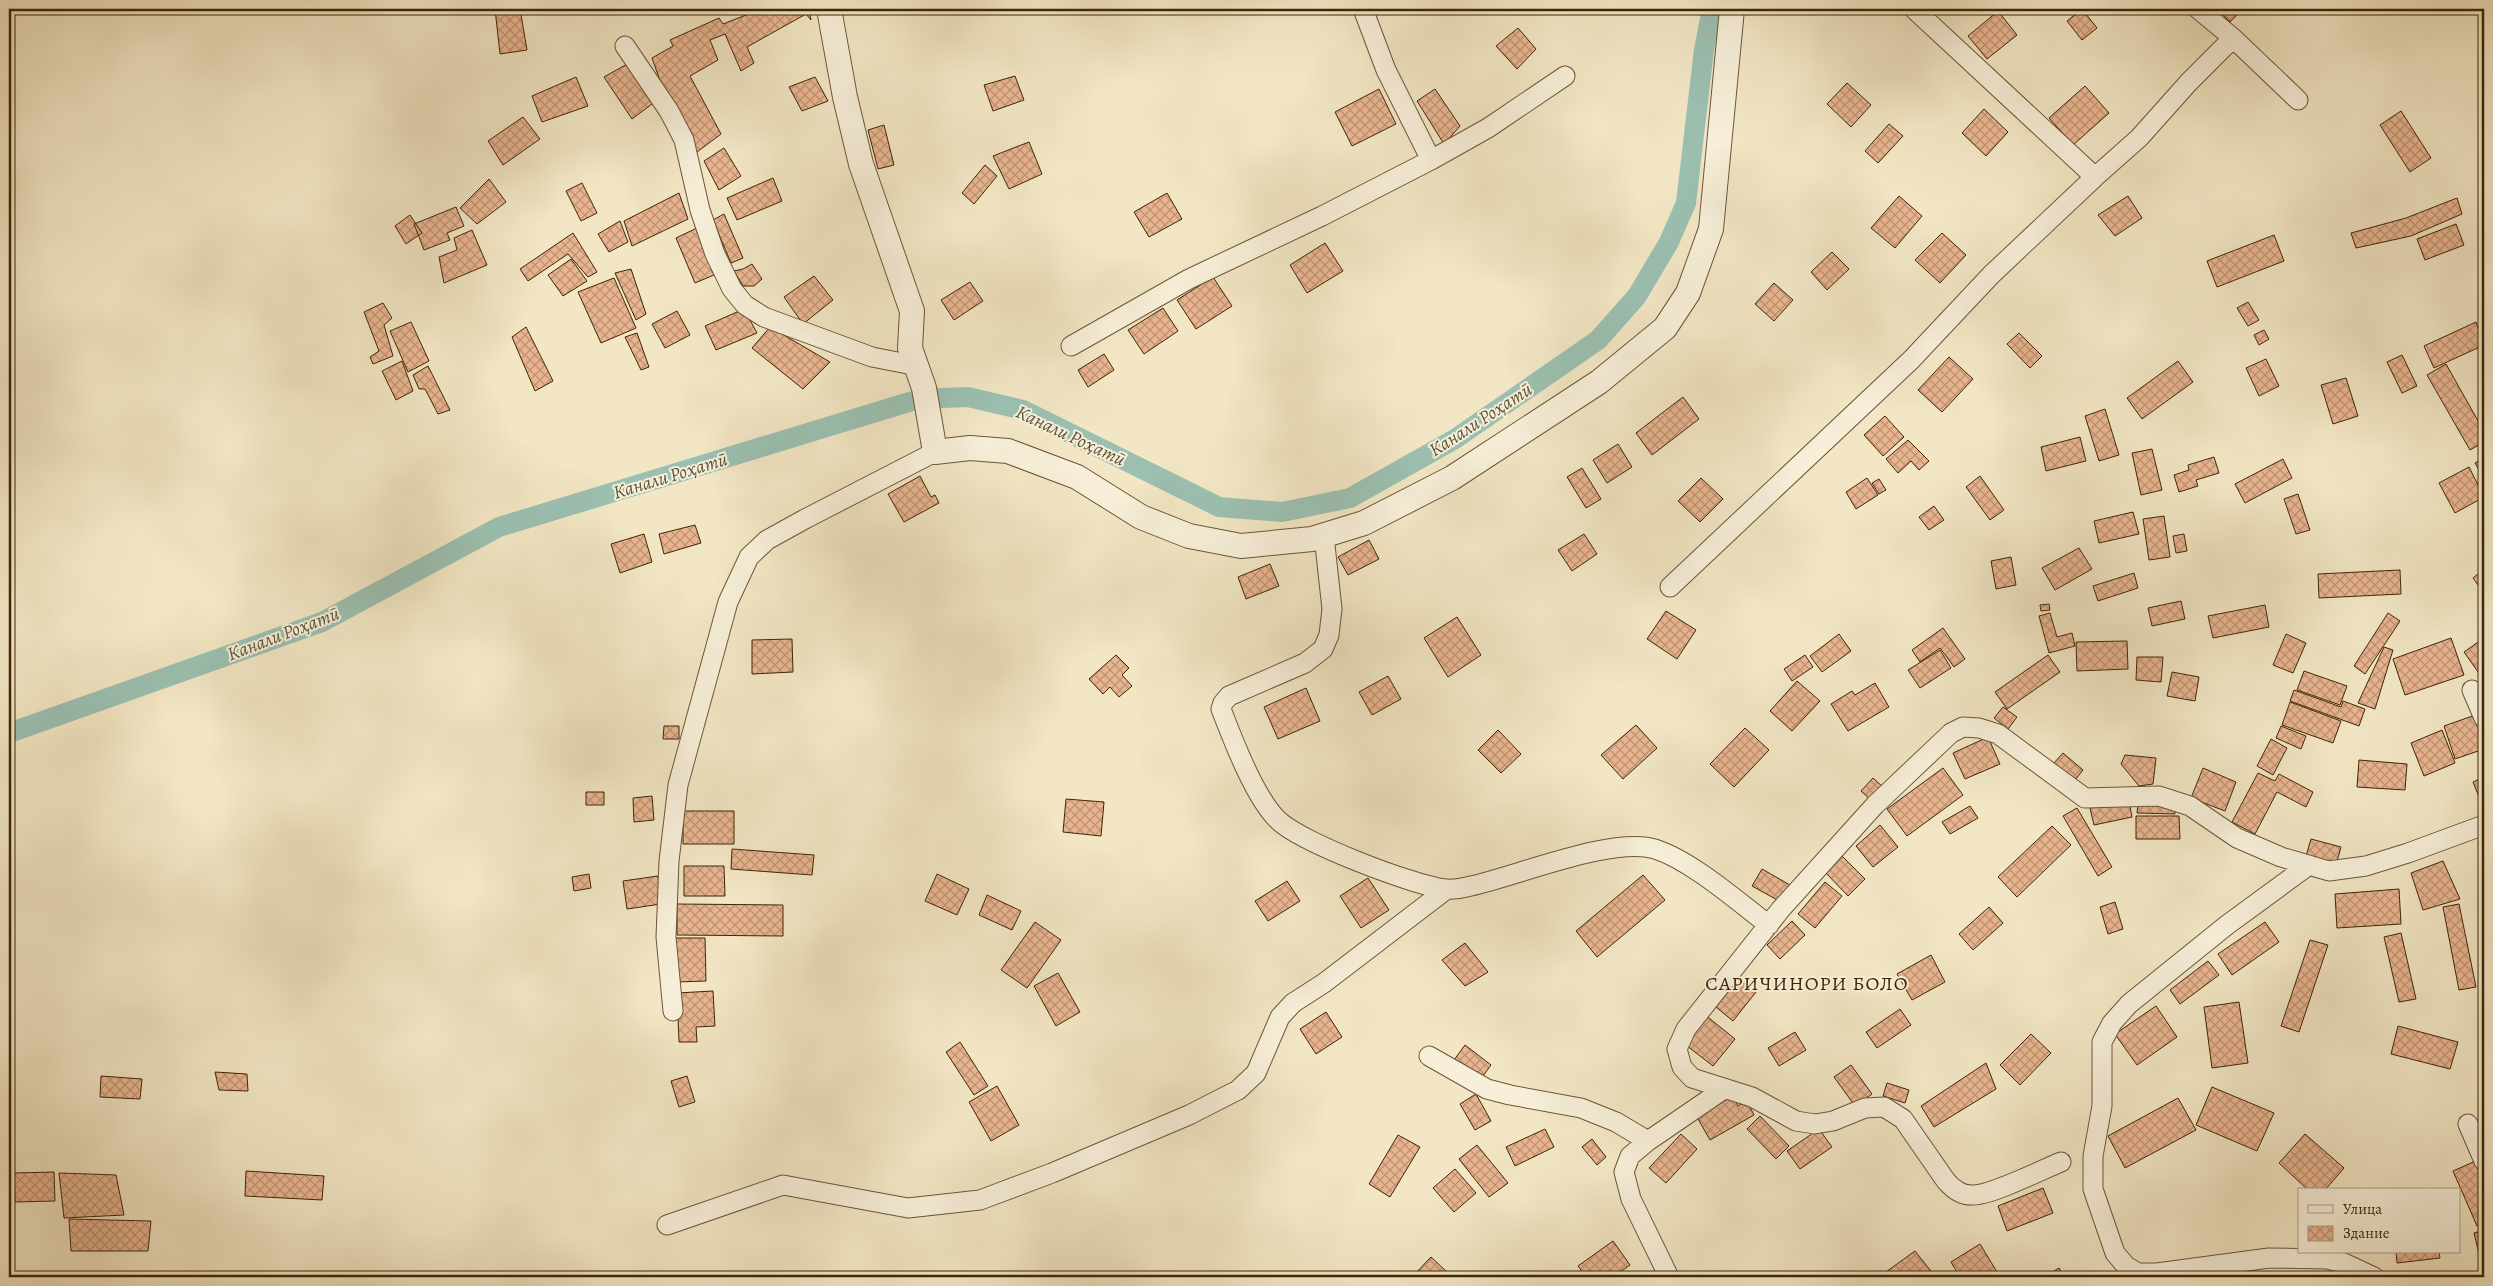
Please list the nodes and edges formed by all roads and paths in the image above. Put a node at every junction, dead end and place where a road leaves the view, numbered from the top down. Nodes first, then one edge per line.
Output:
1 (829, 9) edge
2 (1363, 9) edge
3 (1914, 9) edge
4 (2198, 9) edge
5 (1735, 15) edge
6 (2233, 38) junction
7 (625, 46) dead end
8 (1565, 76) dead end
9 (2298, 100) dead end
10 (1431, 160) junction
11 (2095, 177) junction
12 (1071, 346) dead end
13 (921, 377) junction
14 (935, 452) junction
15 (1324, 536) junction
16 (1670, 587) dead end
17 (2472, 690) dead end
18 (2484, 718) edge
19 (2484, 825) edge
20 (2309, 865) junction
21 (1447, 889) junction
22 (1769, 925) junction
23 (673, 1011) dead end
24 (1429, 1056) dead end
25 (1724, 1089) junction
26 (2468, 1124) dead end
27 (1648, 1141) junction
28 (2061, 1162) dead end
29 (2484, 1162) edge
30 (667, 1225) dead end
31 (1669, 1277) edge
32 (2374, 1277) edge

1 - 13 street
2 - 10 street
3 - 11 street
4 - 6 street
5 - 15 street
6 - 9 street
6 - 11 street
7 - 13 street
8 - 10 street
10 - 12 street
11 - 16 street
13 - 14 street
14 - 15 street
14 - 23 street
15 - 21 street
17 - 18 street
19 - 20 street
20 - 22 street
20 - 32 street
21 - 22 street
21 - 30 street
22 - 25 street
24 - 27 street
25 - 27 street
25 - 28 street
26 - 29 street
27 - 31 street

